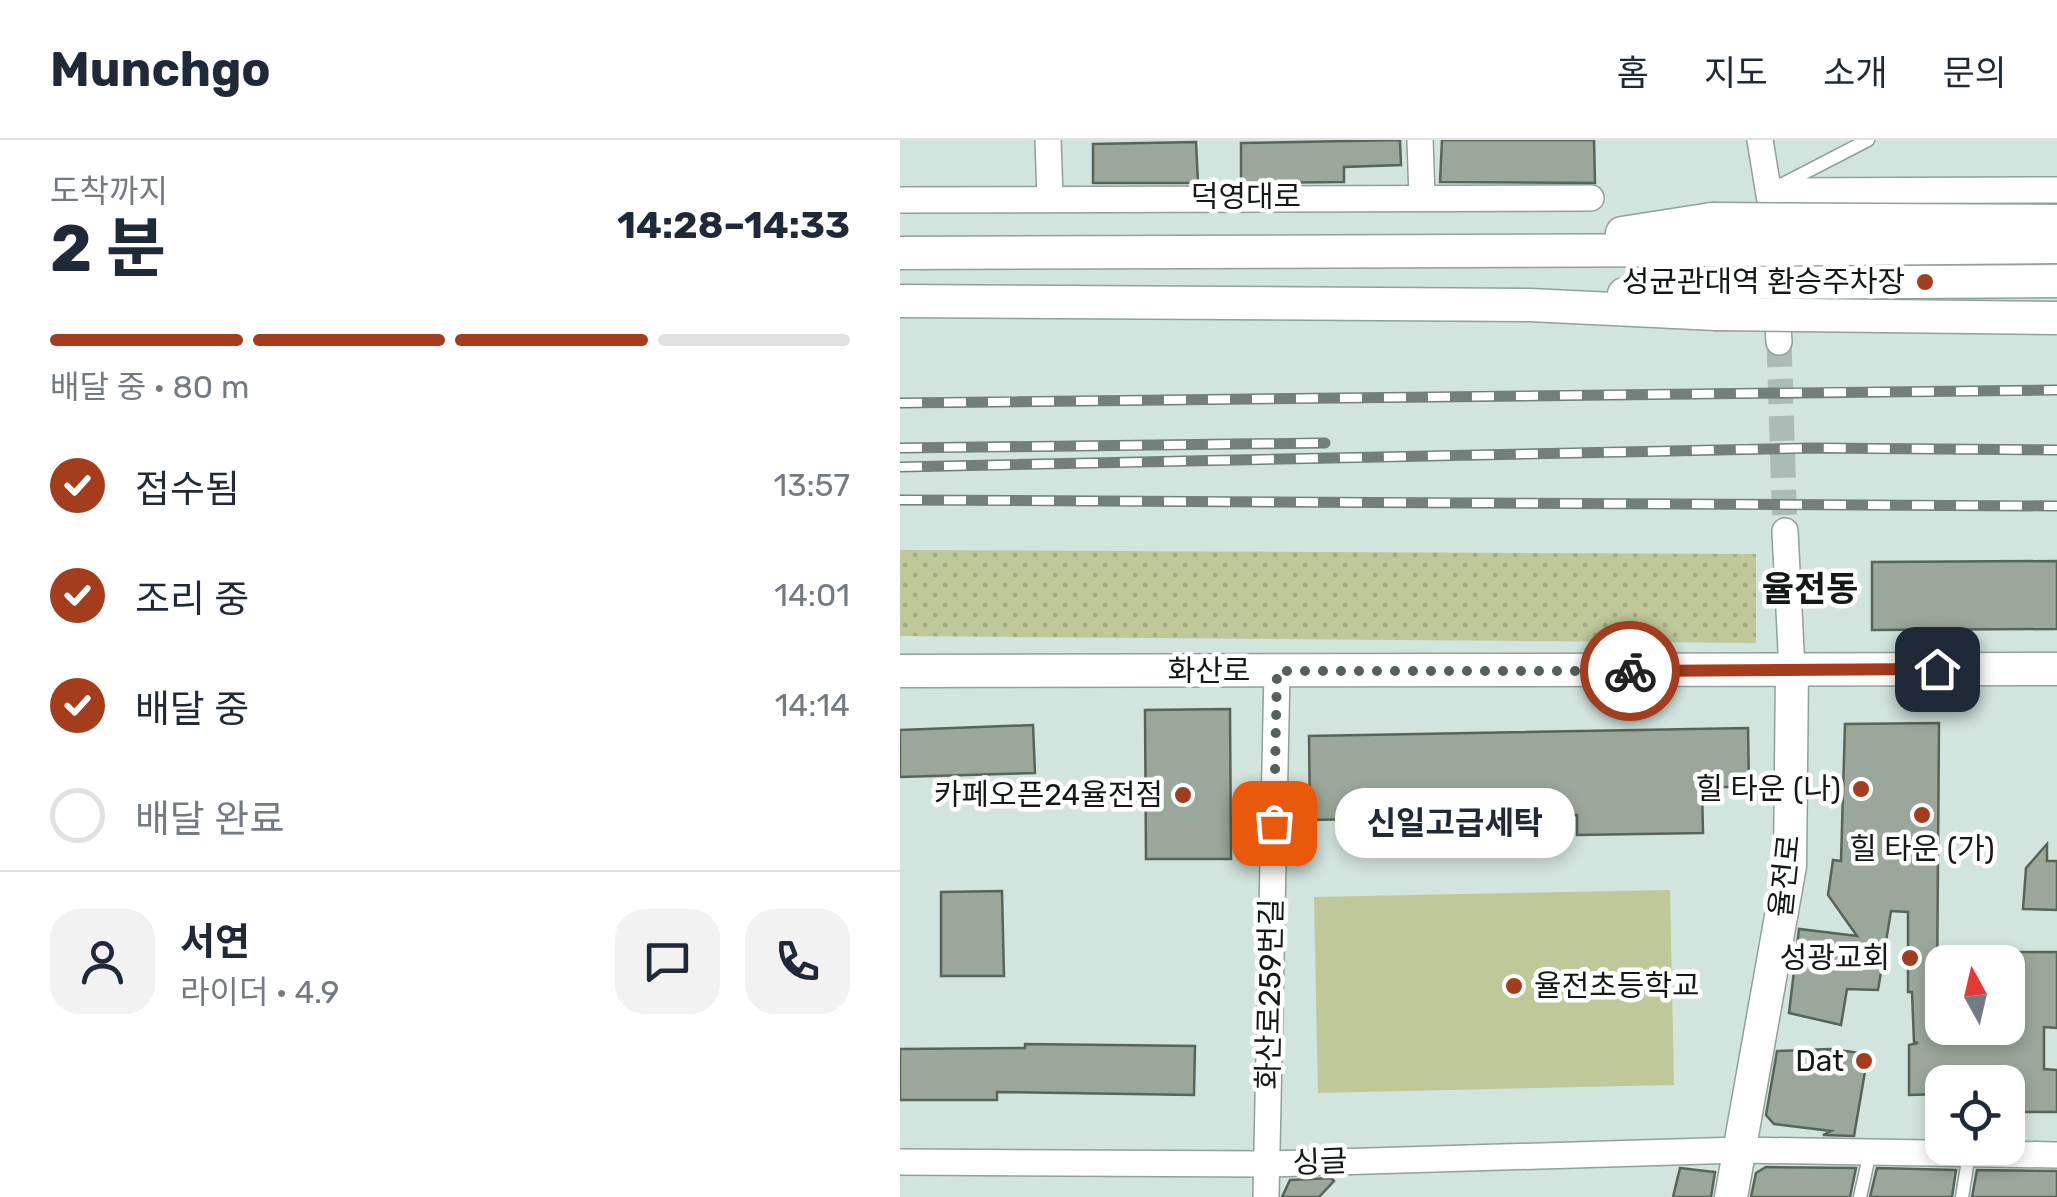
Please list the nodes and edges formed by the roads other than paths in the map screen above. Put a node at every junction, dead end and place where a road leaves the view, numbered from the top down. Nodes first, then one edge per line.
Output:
1 (1048, 140) edge
2 (1420, 140) edge
3 (1760, 140) edge
4 (1868, 140) edge
5 (1770, 190) junction
6 (2057, 190) edge
7 (1050, 197) junction
8 (1422, 198) junction
9 (1591, 198) dead end
10 (900, 200) edge
11 (2057, 221) edge
12 (1713, 234) junction
13 (2057, 247) edge
14 (900, 253) edge
15 (2057, 281) edge
16 (1715, 299) junction
17 (900, 300) edge
18 (2057, 318) edge
19 (1778, 342) tunnel mouth
20 (1785, 531) tunnel mouth
21 (2054, 669) edge
22 (1792, 670) junction
23 (900, 671) edge
24 (1277, 671) junction
25 (1740, 1150) junction
26 (1870, 1152) junction
27 (1925, 1153) edge
28 (2025, 1155) edge
29 (2057, 1155) edge
30 (900, 1162) edge
31 (1267, 1164) junction
32 (1966, 1165) edge
33 (1266, 1197) edge
34 (1730, 1197) edge
35 (1860, 1197) edge
36 (1962, 1197) edge

1 - 7 street
2 - 8 street
3 - 5 street
4 - 5 lane
5 - 6 street
5 - 19 street
7 - 8 street, 덕영대로
7 - 10 street, 덕영대로
8 - 9 street, 덕영대로
11 - 12 street, bridge
12 - 13 street, bridge
12 - 14 street
15 - 16 street, bridge
16 - 17 street
16 - 18 street, bridge
20 - 22 street
21 - 22 street, 화산로
22 - 24 street, 화산로
22 - 25 street, 율전로
23 - 24 street, 화산로
24 - 31 street, 화산로259번길
25 - 26 street, 싱글
25 - 31 street, 싱글
25 - 34 street, 율전로
26 - 27 street, 싱글
26 - 35 lane
28 - 29 street, 싱글
30 - 31 street, 싱글
31 - 33 street, 화산로259번길
32 - 36 lane

